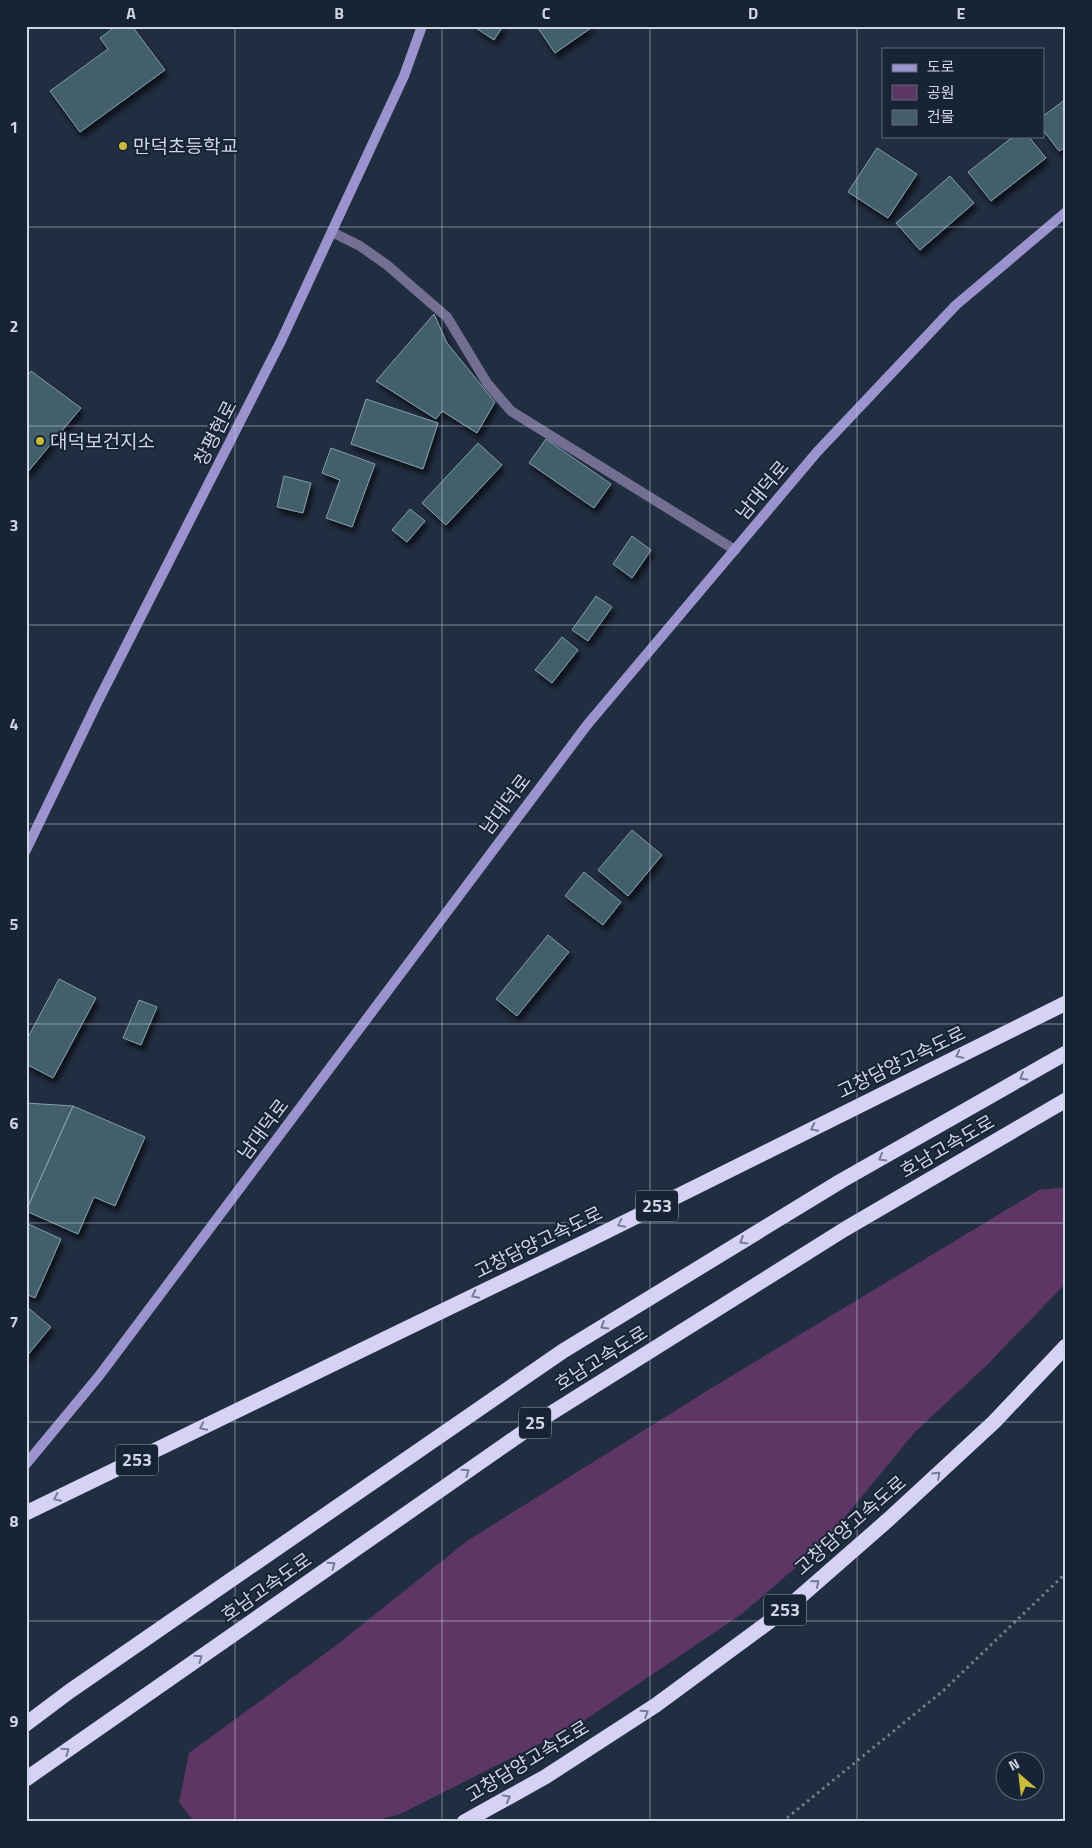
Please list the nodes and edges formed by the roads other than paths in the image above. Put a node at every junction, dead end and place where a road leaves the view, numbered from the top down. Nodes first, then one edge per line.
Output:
1 (422, 26) edge
2 (1066, 212) edge
3 (332, 232) junction
4 (735, 550) junction
5 (26, 850) edge
6 (1066, 1002) edge
7 (1066, 1053) edge
8 (1066, 1100) edge
9 (1066, 1346) edge
10 (26, 1464) edge
11 (26, 1513) edge
12 (26, 1724) edge
13 (26, 1779) edge
14 (464, 1822) edge

1 - 3 main road, 창평현로
2 - 4 main road, 남대덕로
3 - 4 lane
3 - 5 main road, 창평현로
4 - 10 main road, 남대덕로
6 -> 11 highway, 고창담양고속도로 / 253
7 -> 12 highway, 호남고속도로 / 25
13 -> 8 highway, 호남고속도로 / 25
14 -> 9 highway, 고창담양고속도로 / 253

